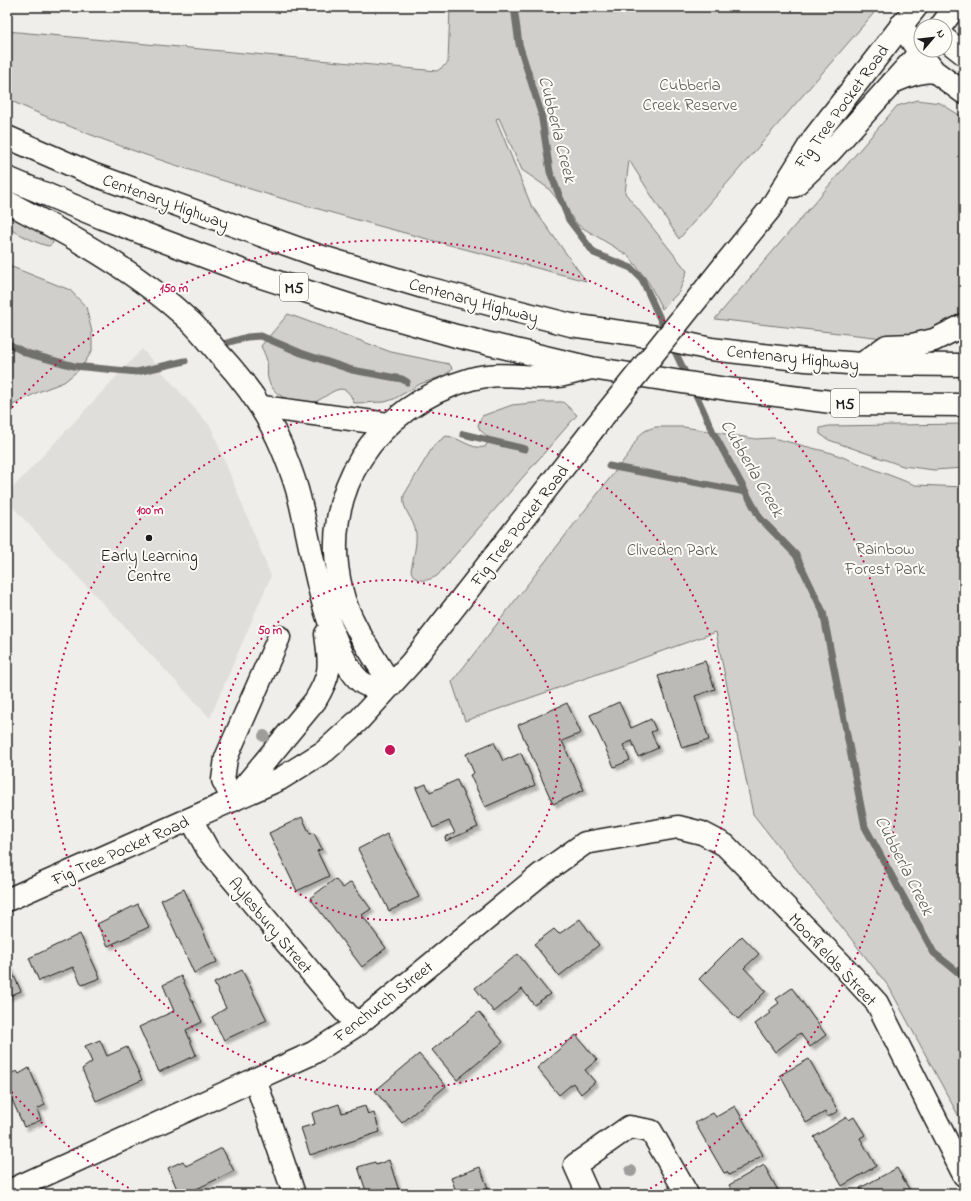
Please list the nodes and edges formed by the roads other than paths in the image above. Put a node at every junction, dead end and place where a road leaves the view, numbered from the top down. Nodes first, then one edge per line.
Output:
1 (916, 7) edge
2 (955, 7) edge
3 (947, 18) edge
4 (911, 27) edge
5 (953, 45) edge
6 (964, 54) edge
7 (915, 58) edge
8 (926, 58) edge
9 (934, 71) junction
10 (893, 82) junction
11 (964, 93) edge
12 (7, 137) edge
13 (7, 178) edge
14 (7, 202) edge
15 (770, 209) junction
16 (964, 325) edge
17 (862, 364) junction
18 (964, 365) edge
19 (591, 368) junction
20 (964, 405) edge
21 (262, 407) junction
22 (388, 424) junction
23 (320, 597) junction
24 (279, 637) dead end
25 (391, 685) junction
26 (233, 800) junction
27 (191, 819) junction
28 (702, 833) joint
29 (7, 900) edge
30 (357, 1025) junction
31 (255, 1079) junction
32 (964, 1176) edge
33 (7, 1192) edge
34 (294, 1194) edge
35 (588, 1194) edge
36 (687, 1194) edge

1 - 4 main road, Fig Tree Pocket Road
2 - 3 main road
4 - 15 main road, Fig Tree Pocket Road
5 - 6 main road
7 - 10 main road, Fig Tree Pocket Road
8 - 9 main road
9 - 10 main road
9 - 11 main road
10 - 15 main road, Fig Tree Pocket Road
12 - 17 main road, Centenary Highway / M5
13 - 19 main road, M5
14 - 21 main road
15 - 25 main road, Fig Tree Pocket Road, bridge
16 - 17 main road
17 - 18 main road, Centenary Highway / M5
19 - 20 main road, M5
19 - 22 main road
21 - 22 main road
21 - 23 main road
22 - 25 main road
23 - 25 main road
23 - 26 main road
24 - 26 main road
25 - 26 main road, Fig Tree Pocket Road
26 - 27 main road, Fig Tree Pocket Road
27 - 29 main road, Fig Tree Pocket Road
27 - 30 main road, Aylesbury Street
28 - 30 main road, Fenchurch Street
28 - 32 main road, Moorfields Street
30 - 31 main road, Fenchurch Street
31 - 33 main road, Fenchurch Street
31 - 34 main road
35 - 36 main road

